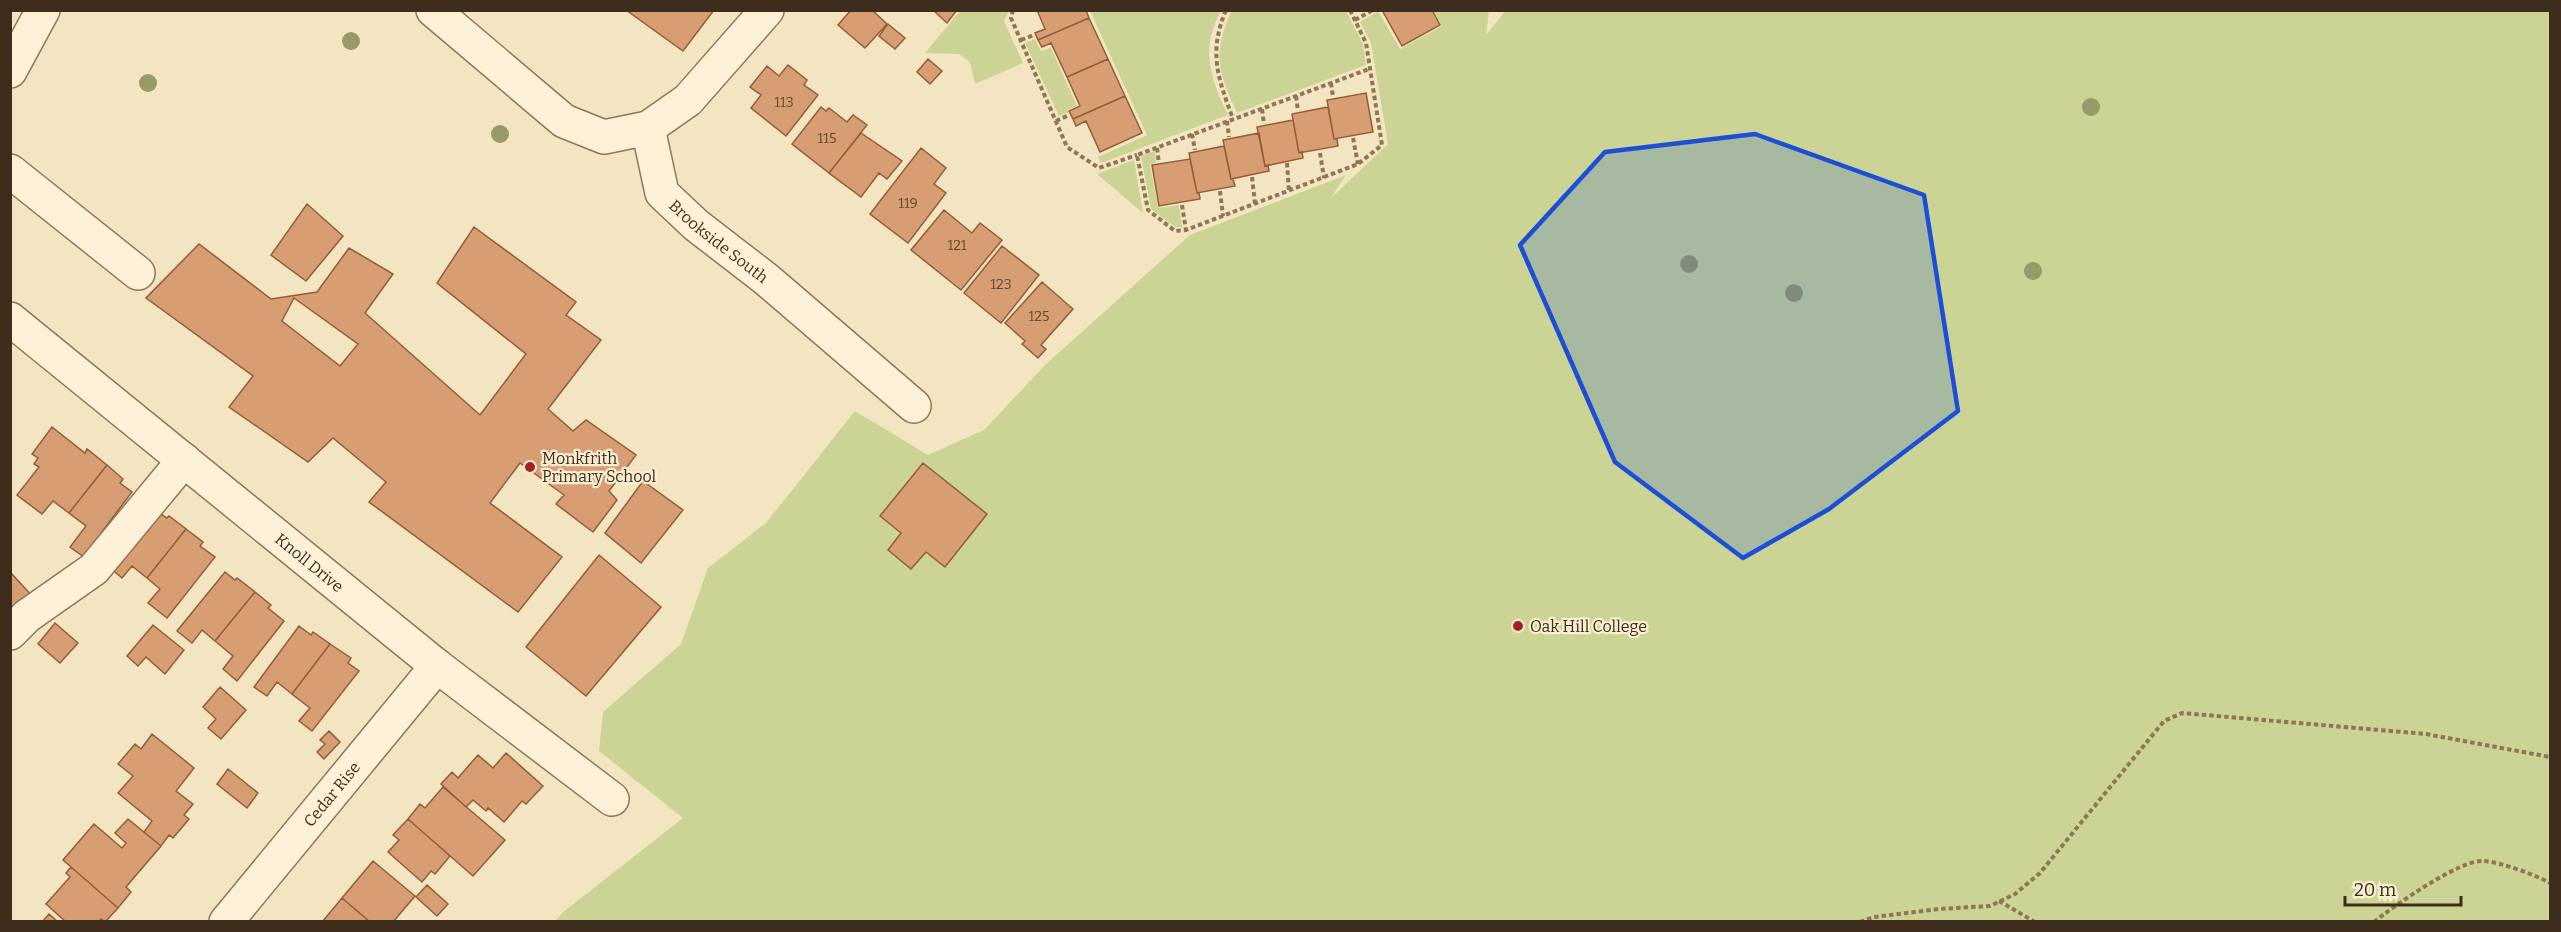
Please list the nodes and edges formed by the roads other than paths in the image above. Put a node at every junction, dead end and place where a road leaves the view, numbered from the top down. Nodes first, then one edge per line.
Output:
1 (43, 10) edge
2 (433, 10) edge
3 (767, 10) edge
4 (10, 71) edge
5 (648, 128) junction
6 (10, 171) edge
7 (138, 273) dead end
8 (10, 319) edge
9 (914, 406) dead end
10 (184, 460) junction
11 (10, 633) edge
12 (437, 666) junction
13 (612, 799) dead end
14 (226, 921) edge

1 - 4 street
2 - 5 street
3 - 5 street
5 - 9 street, Brookside South
6 - 7 street
8 - 10 street, Knoll Drive
10 - 11 street
10 - 12 street, Knoll Drive
12 - 13 street, Knoll Drive
12 - 14 street, Cedar Rise

